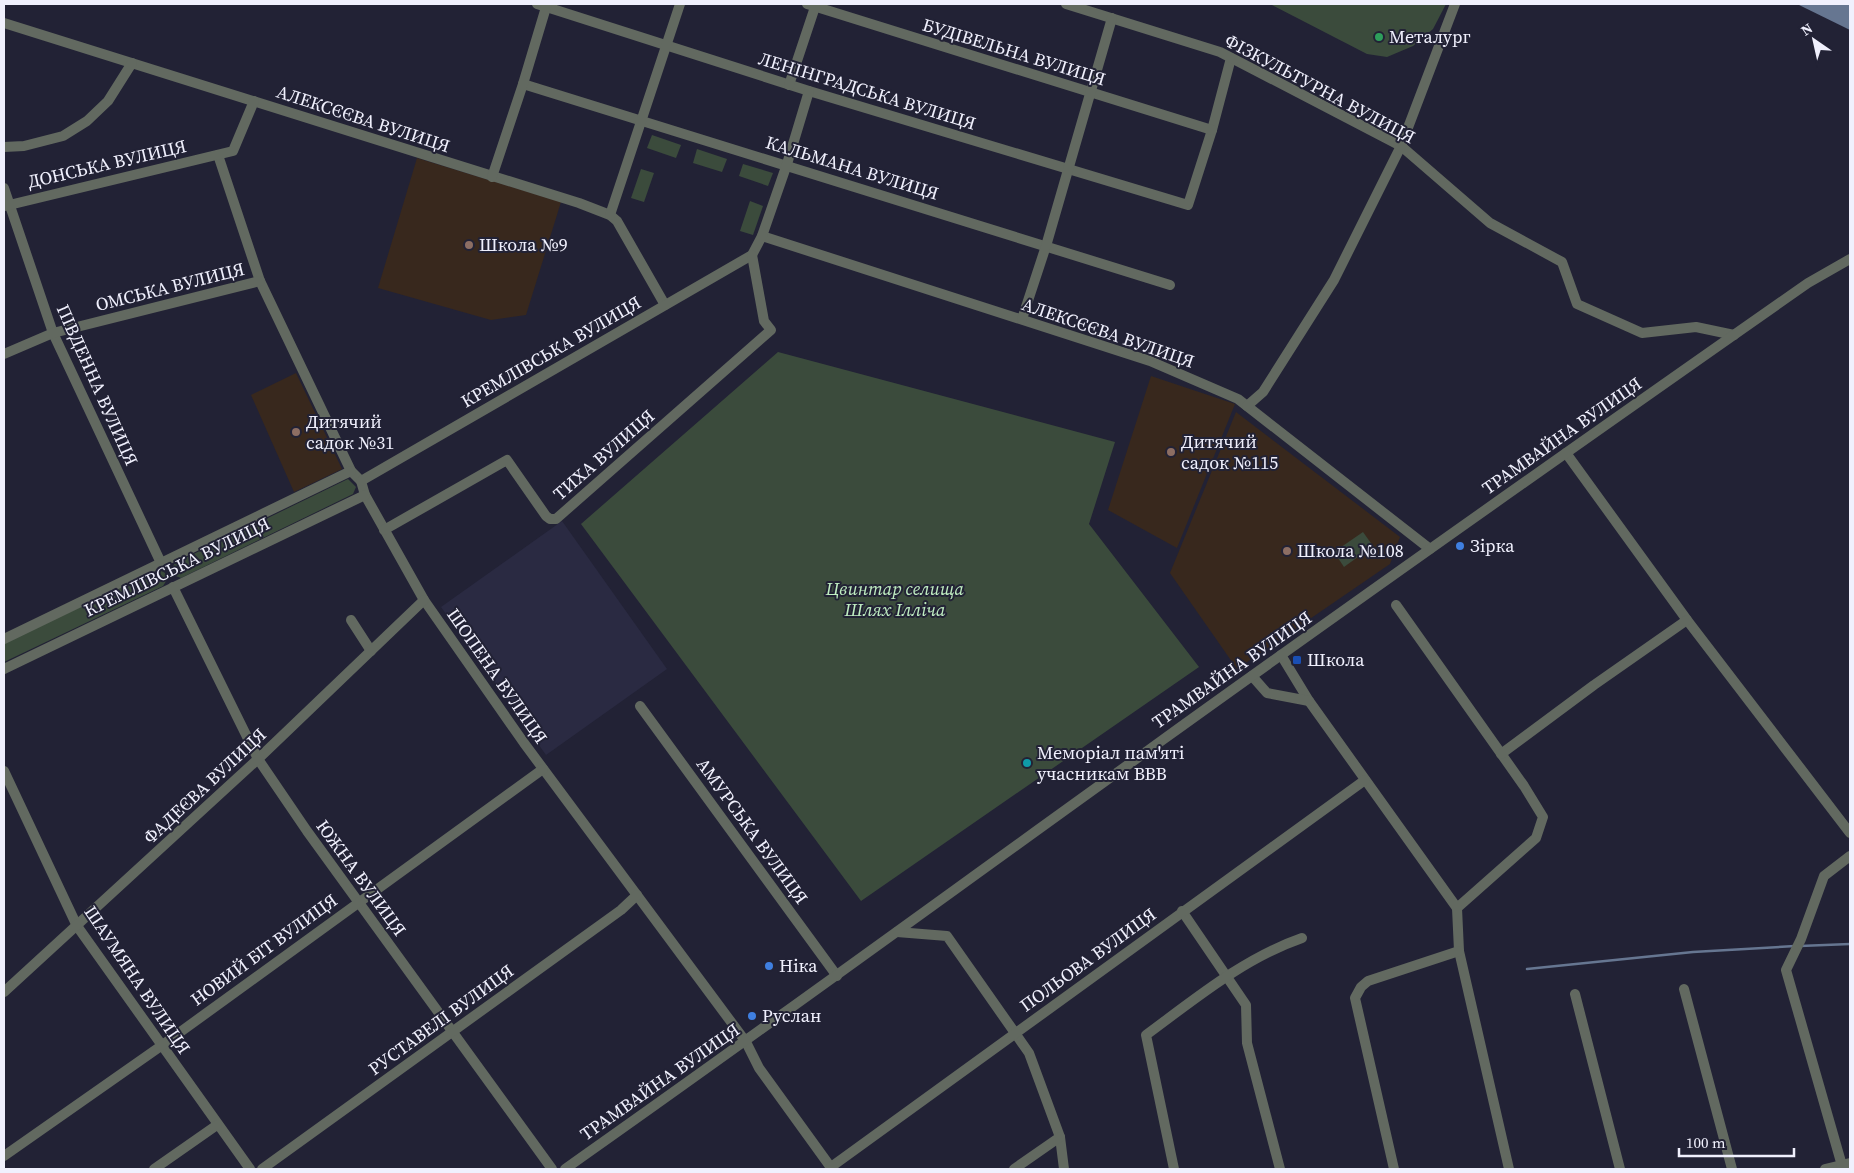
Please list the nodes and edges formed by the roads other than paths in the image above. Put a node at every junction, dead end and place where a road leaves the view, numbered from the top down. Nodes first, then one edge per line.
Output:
1 (680, 4) edge
2 (1066, 4) edge
3 (1455, 4) edge
4 (544, 5) edge
5 (813, 5) edge
6 (1112, 18) junction
7 (4, 23) edge
8 (666, 45) junction
9 (1231, 58) junction
10 (132, 64) junction
11 (524, 84) junction
12 (790, 85) junction
13 (809, 91) junction
14 (1090, 93) junction
15 (254, 101) junction
16 (642, 121) junction
17 (1212, 130) junction
18 (1402, 146) junction
19 (4, 147) edge
20 (218, 155) junction
21 (787, 164) junction
22 (1069, 169) junction
23 (492, 177) junction
24 (4, 188) edge
25 (7, 205) edge
26 (610, 215) junction
27 (762, 236) junction
28 (1046, 246) junction
29 (754, 252) junction
30 (1850, 259) edge
31 (260, 281) junction
32 (1170, 285) dead end
33 (665, 305) junction
34 (1022, 319) junction
35 (52, 333) junction
36 (1734, 334) junction
37 (4, 354) edge
38 (1246, 406) junction
39 (1566, 453) junction
40 (351, 471) junction
41 (360, 481) junction
42 (365, 495) junction
43 (384, 530) junction
44 (1430, 550) junction
45 (162, 563) junction
46 (173, 587) junction
47 (424, 600) junction
48 (1396, 605) dead end
49 (351, 620) dead end
50 (1687, 620) junction
51 (4, 639) edge
52 (371, 652) junction
53 (1281, 655) junction
54 (4, 669) edge
55 (1252, 676) junction
56 (1310, 701) junction
57 (640, 706) dead end
58 (1501, 754) junction
59 (258, 759) junction
60 (543, 768) junction
61 (4, 771) edge
62 (1365, 780) junction
63 (1850, 833) edge
64 (1850, 856) edge
65 (637, 895) junction
66 (358, 901) junction
67 (1457, 908) junction
68 (1182, 911) junction
69 (77, 926) junction
70 (897, 932) junction
71 (1302, 938) dead end
72 (1459, 951) junction
73 (837, 976) junction
74 (1227, 976) junction
75 (1684, 990) dead end
76 (4, 992) edge
77 (1575, 994) dead end
78 (454, 1032) junction
79 (1016, 1032) junction
80 (746, 1042) junction
81 (161, 1046) junction
82 (217, 1125) junction
83 (1060, 1137) junction
84 (4, 1156) edge
85 (1845, 1166) edge
86 (832, 1168) edge
87 (154, 1169) edge
88 (250, 1169) edge
89 (262, 1169) edge
90 (552, 1169) edge
91 (564, 1169) edge
92 (1014, 1169) edge
93 (1064, 1169) edge
94 (1174, 1169) edge
95 (1280, 1169) edge
96 (1394, 1169) edge
97 (1509, 1169) edge
98 (1620, 1169) edge
99 (1732, 1169) edge
100 (1825, 1169) edge

1 - 8 street
2 - 6 street, ФIЗКУЛЬТУРНА ВУЛИЦЯ
3 - 18 street
4 - 8 street, ЛЕНІНГРАДСЬКА ВУЛИЦЯ
4 - 11 street
5 - 12 street
5 - 14 street, БУДІВЕЛЬНА ВУЛИЦЯ
6 - 9 street, ФIЗКУЛЬТУРНА ВУЛИЦЯ
6 - 14 street
7 - 10 street, АЛЕКСЄЄВА ВУЛИЦЯ
8 - 12 street, ЛЕНІНГРАДСЬКА ВУЛИЦЯ
8 - 16 street
9 - 17 street
9 - 18 street, ФIЗКУЛЬТУРНА ВУЛИЦЯ
10 - 15 street, АЛЕКСЄЄВА ВУЛИЦЯ
10 - 19 street
11 - 16 street, КАЛЬМАНА ВУЛИЦЯ
11 - 23 street
12 - 13 street, ЛЕНІНГРАДСЬКА ВУЛИЦЯ
13 - 21 street
13 - 22 street, ЛЕНІНГРАДСЬКА ВУЛИЦЯ
14 - 17 street, БУДІВЕЛЬНА ВУЛИЦЯ
14 - 22 street
15 - 20 street, ДОНСЬКА ВУЛИЦЯ
15 - 23 street, АЛЕКСЄЄВА ВУЛИЦЯ
16 - 21 street, КАЛЬМАНА ВУЛИЦЯ
16 - 26 street
17 - 22 street, ЛЕНІНГРАДСЬКА ВУЛИЦЯ
18 - 36 street, ФIЗКУЛЬТУРНА ВУЛИЦЯ
18 - 38 street
20 - 25 street, ДОНСЬКА ВУЛИЦЯ
20 - 31 street, ШОПЕНА ВУЛИЦЯ
21 - 27 street
21 - 28 street, КАЛЬМАНА ВУЛИЦЯ
22 - 28 street
23 - 26 street, АЛЕКСЄЄВА ВУЛИЦЯ
24 - 25 street, ПІВДЕННА ВУЛИЦЯ
25 - 35 street, ПІВДЕННА ВУЛИЦЯ
26 - 33 street, АЛЕКСЄЄВА ВУЛИЦЯ
27 - 29 street
27 - 34 street, АЛЕКСЄЄВА ВУЛИЦЯ
28 - 32 street, КАЛЬМАНА ВУЛИЦЯ
28 - 34 street
29 - 33 street, КРЕМЛІВСЬКА ВУЛИЦЯ
29 - 43 street, ТИХА ВУЛИЦЯ
30 - 36 street, ТРАМВАЙНА ВУЛИЦЯ
31 - 35 street, ОМСЬКА ВУЛИЦЯ
31 - 40 street, ШОПЕНА ВУЛИЦЯ
33 - 41 street, КРЕМЛІВСЬКА ВУЛИЦЯ
34 - 38 street, АЛЕКСЄЄВА ВУЛИЦЯ
35 - 37 street, ОМСЬКА ВУЛИЦЯ
35 - 45 street, ПІВДЕННА ВУЛИЦЯ
36 - 39 street, ТРАМВАЙНА ВУЛИЦЯ
38 - 44 street, АЛЕКСЄЄВА ВУЛИЦЯ
39 - 44 street, ТРАМВАЙНА ВУЛИЦЯ
39 - 50 street
40 - 41 street, ШОПЕНА ВУЛИЦЯ
40 - 45 street, КРЕМЛІВСЬКА ВУЛИЦЯ
41 - 42 street, ШОПЕНА ВУЛИЦЯ
42 - 43 street, ШОПЕНА ВУЛИЦЯ
42 - 46 street, КРЕМЛІВСЬКА ВУЛИЦЯ
43 - 47 street, ШОПЕНА ВУЛИЦЯ
44 - 53 street, ТРАМВАЙНА ВУЛИЦЯ
45 - 51 street, КРЕМЛІВСЬКА ВУЛИЦЯ
46 - 54 street, КРЕМЛІВСЬКА ВУЛИЦЯ
46 - 59 street, ЮЖНА ВУЛИЦЯ
47 - 52 street, ФАДЕЄВА ВУЛИЦЯ
47 - 60 street, ШОПЕНА ВУЛИЦЯ
48 - 58 street
49 - 52 street
50 - 58 street
50 - 63 street
52 - 59 street, ФАДЕЄВА ВУЛИЦЯ
53 - 55 street, ТРАМВАЙНА ВУЛИЦЯ
53 - 56 street
55 - 56 street
55 - 70 street, ТРАМВАЙНА ВУЛИЦЯ
56 - 62 street
57 - 73 street, АМУРСЬКА ВУЛИЦЯ
58 - 67 street
59 - 66 street, ЮЖНА ВУЛИЦЯ
59 - 69 street, ФАДЕЄВА ВУЛИЦЯ
60 - 65 street, ШОПЕНА ВУЛИЦЯ
60 - 66 street, НОВИЙ БІТ ВУЛИЦЯ
61 - 69 street, ШАУМЯНА ВУЛИЦЯ
62 - 67 street
62 - 68 street, ПОЛЬОВА ВУЛИЦЯ
64 - 85 street
65 - 78 street, РУСТАВЕЛІ ВУЛИЦЯ
65 - 80 street, ШОПЕНА ВУЛИЦЯ
66 - 78 street, ЮЖНА ВУЛИЦЯ
66 - 81 street, НОВИЙ БІТ ВУЛИЦЯ
67 - 72 street
68 - 74 street
68 - 79 street, ПОЛЬОВА ВУЛИЦЯ
69 - 76 street, ФАДЕЄВА ВУЛИЦЯ
69 - 81 street, ШАУМЯНА ВУЛИЦЯ
70 - 73 street, ТРАМВАЙНА ВУЛИЦЯ
70 - 79 street
71 - 74 street
72 - 96 street
72 - 97 street
73 - 80 street, ТРАМВАЙНА ВУЛИЦЯ
74 - 94 street
74 - 95 street
75 - 99 street
77 - 98 street
78 - 89 street, РУСТАВЕЛІ ВУЛИЦЯ
78 - 90 street, ЮЖНА ВУЛИЦЯ
79 - 83 street
79 - 86 street, ПОЛЬОВА ВУЛИЦЯ
80 - 86 street, ШОПЕНА ВУЛИЦЯ
80 - 91 street, ТРАМВАЙНА ВУЛИЦЯ
81 - 82 street, ШАУМЯНА ВУЛИЦЯ
81 - 84 street, НОВИЙ БІТ ВУЛИЦЯ
82 - 87 street
82 - 88 street, ШАУМЯНА ВУЛИЦЯ
83 - 92 street
83 - 93 street
85 - 100 street

